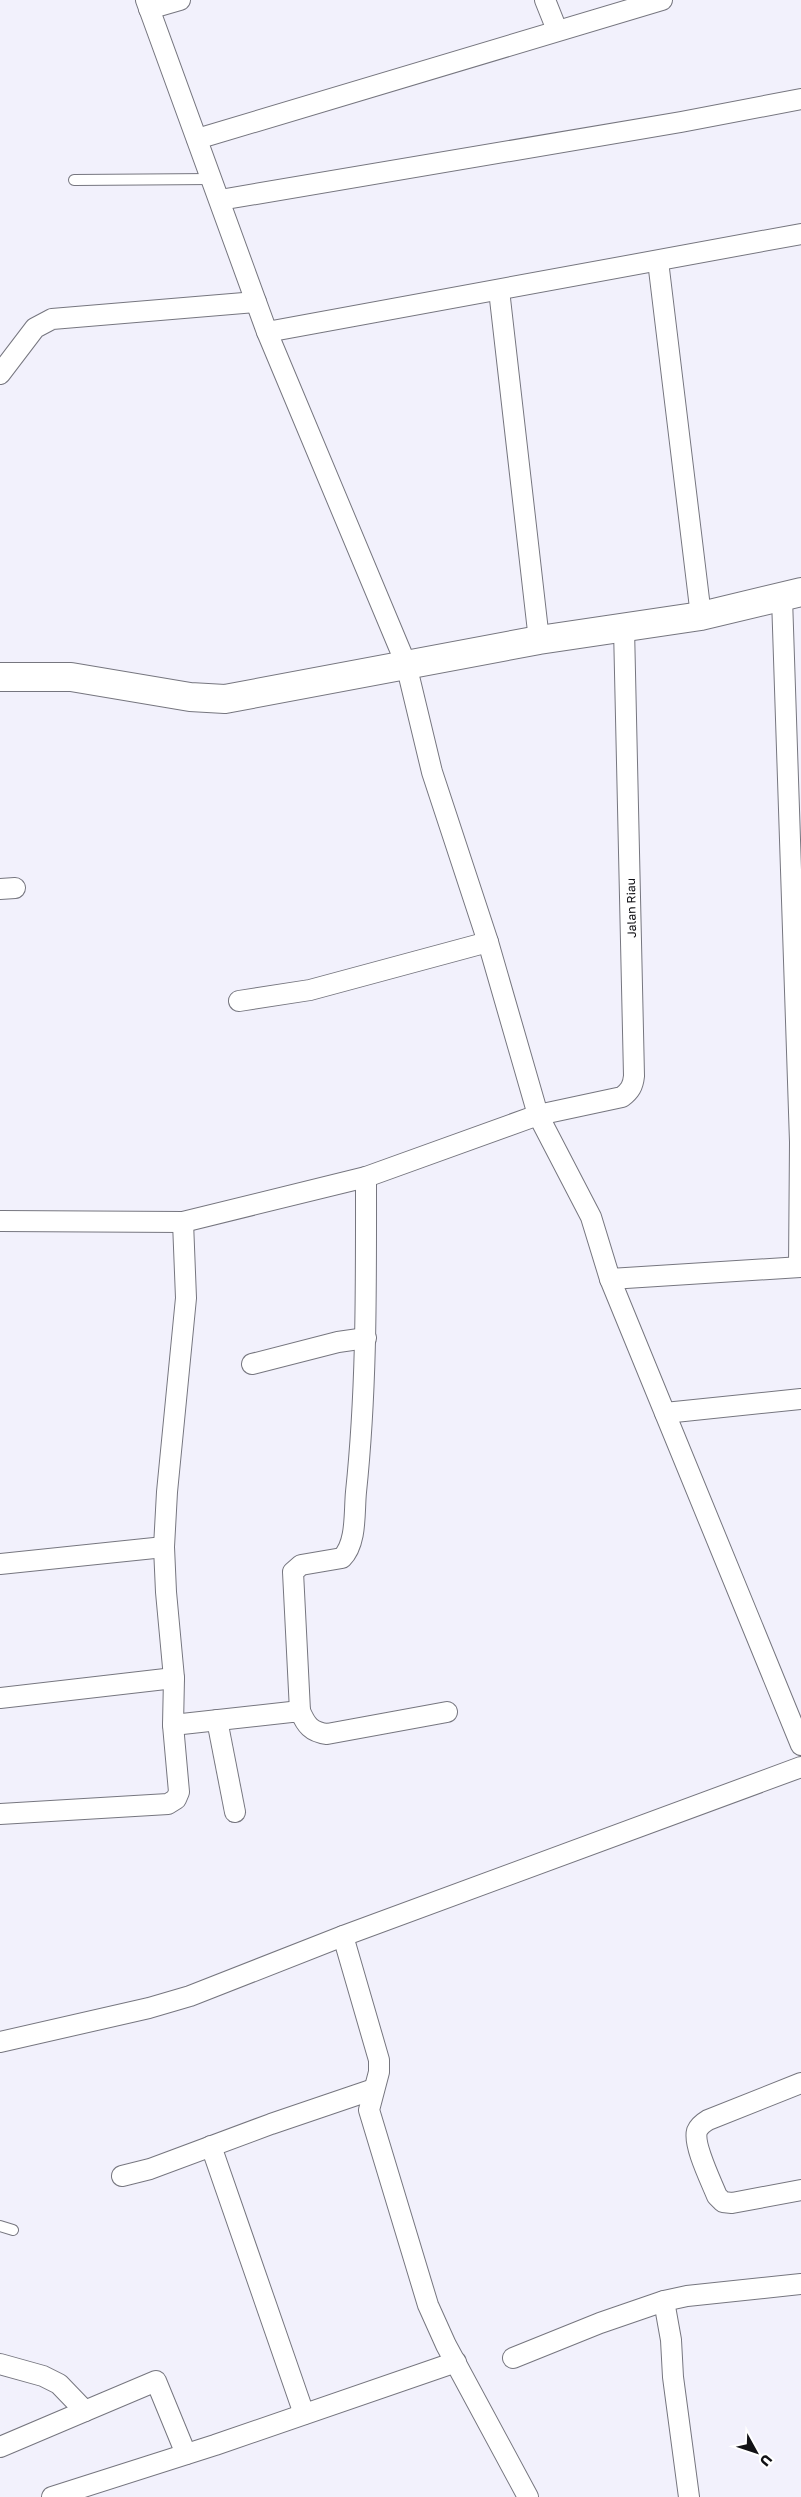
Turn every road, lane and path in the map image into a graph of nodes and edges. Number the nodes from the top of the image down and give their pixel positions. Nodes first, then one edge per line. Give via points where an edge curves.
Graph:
1 (180, 0) edge
2 (545, 0) edge
3 (662, 0) edge
4 (148, 4) edge
5 (557, 30) junction
6 (801, 99) edge
7 (197, 139) junction
8 (212, 179) junction
9 (74, 180) dead end
10 (220, 200) junction
11 (801, 234) edge
12 (658, 261) junction
13 (499, 290) junction
14 (256, 302) junction
15 (267, 332) junction
16 (0, 374) edge
17 (791, 595) edge
18 (701, 616) junction
19 (624, 628) junction
20 (538, 640) junction
21 (406, 664) junction
22 (0, 677) edge
23 (488, 942) junction
24 (239, 1001) dead end
25 (800, 1087) edge
26 (538, 1116) junction
27 (366, 1177) junction
28 (0, 1222) edge
29 (183, 1222) junction
30 (800, 1267) edge
31 (610, 1279) junction
32 (366, 1338) junction
33 (252, 1364) dead end
34 (801, 1398) edge
35 (665, 1413) junction
36 (164, 1547) junction
37 (0, 1564) edge
38 (174, 1678) junction
39 (0, 1698) edge
40 (300, 1711) junction
41 (447, 1712) dead end
42 (217, 1720) junction
43 (173, 1725) junction
44 (801, 1745) edge
45 (801, 1766) edge
46 (235, 1812) dead end
47 (0, 1814) edge
48 (343, 1936) junction
49 (0, 2042) edge
50 (801, 2083) edge
51 (374, 2089) junction
52 (211, 2146) junction
53 (122, 2176) dead end
54 (801, 2190) edge
55 (0, 2226) edge
56 (13, 2230) dead end
57 (801, 2284) edge
58 (664, 2301) junction
59 (513, 2358) dead end
60 (456, 2362) junction
61 (0, 2364) edge
62 (86, 2411) junction
63 (304, 2414) junction
64 (0, 2448) edge
65 (186, 2454) junction
66 (52, 2497) edge
67 (528, 2497) edge
68 (689, 2497) edge

1 - 4 street
2 - 5 street
3 - 5 street
4 - 7 street
5 - 7 street
6 - 10 street
7 - 8 street
8 - 9 lane
8 - 10 street
10 - 14 street
11 - 12 street
12 - 13 street
12 - 18 street
13 - 15 street
13 - 20 street
14 - 15 street
14 - 16 street via 52,319 35,328
15 - 21 street
17 - 18 street
17 - 25 street
18 - 19 street
19 - 20 street
19 - 26 street, Jalan Riau via 634,1084 622,1097
20 - 21 street
21 - 22 street via 224,699 190,697 79,677
21 - 23 street via 437,788
23 - 24 street via 310,990
23 - 26 street
25 - 30 street
26 - 27 street, Jalan Riau
26 - 31 street via 592,1217
27 - 29 street, Jalan Riau
27 - 32 street
28 - 29 street, Jalan Riau
29 - 36 street via 186,1298
30 - 31 street
31 - 35 street
32 - 33 street
32 - 40 street via 362,1433 349,1550 338,1560 301,1565 294,1570 292,1578
34 - 35 street
35 - 44 street
36 - 37 street
36 - 38 street
38 - 39 street
38 - 43 street
40 - 41 street via 313,1731 327,1734
40 - 42 street
42 - 43 street
42 - 46 street
43 - 47 street via 180,1788 173,1802
45 - 48 street
48 - 49 street via 233,1980 150,2008
48 - 51 street via 379,2060
50 - 54 street via 708,2120 696,2134 717,2196 723,2202
51 - 52 street
51 - 60 street via 369,2110 415,2265 428,2304
52 - 53 street
52 - 63 street
55 - 56 lane
57 - 58 street
58 - 59 street
58 - 68 street
60 - 63 street
60 - 67 street
61 - 62 street via 59,2384
62 - 64 street
62 - 65 street via 156,2381
63 - 65 street
65 - 66 street

